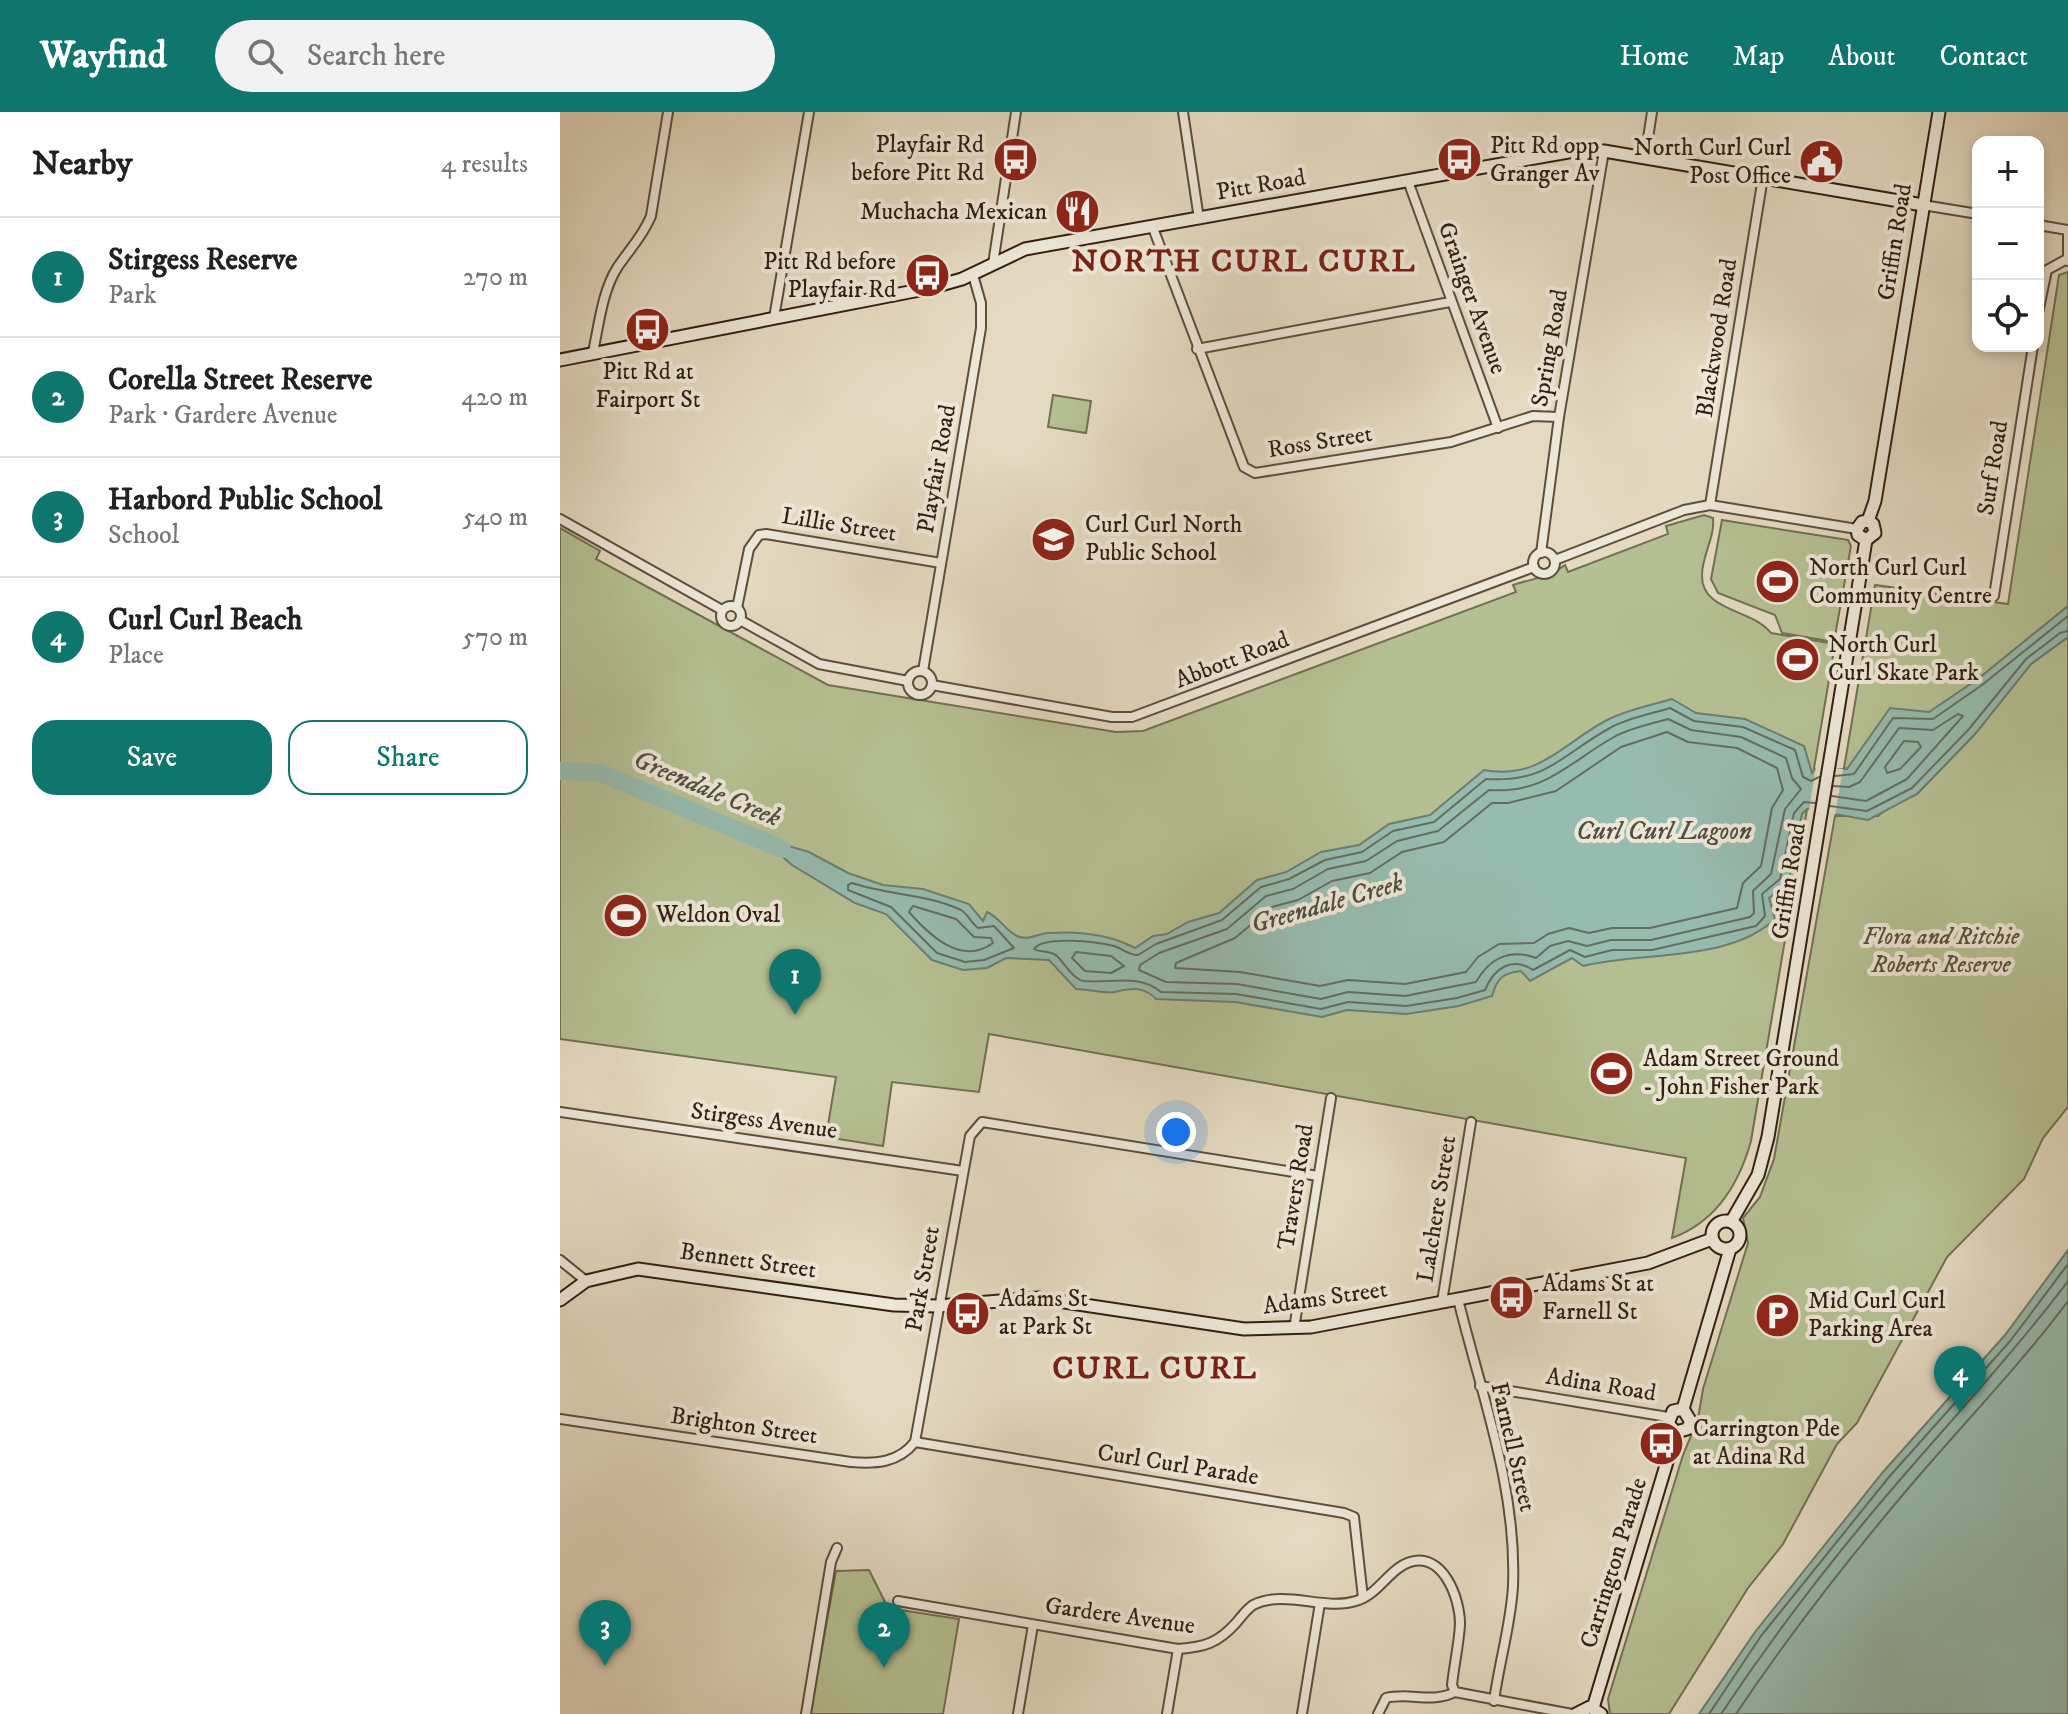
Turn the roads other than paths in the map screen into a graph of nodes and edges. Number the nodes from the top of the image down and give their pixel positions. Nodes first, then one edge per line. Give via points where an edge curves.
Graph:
1 (668, 112) edge
2 (809, 112) edge
3 (1016, 112) edge
4 (1183, 112) edge
5 (1652, 112) edge
6 (1939, 112) edge
7 (1604, 151) junction
8 (1645, 158) junction
9 (1763, 177) junction
10 (1408, 181) junction
11 (1923, 205) junction
12 (1972, 213) edge
13 (1199, 219) junction
14 (2044, 226) edge
15 (1153, 228) junction
16 (2068, 230) edge
17 (2068, 260) edge
18 (993, 264) junction
19 (973, 275) junction
20 (2044, 284) edge
21 (1450, 302) junction
22 (774, 318) junction
23 (1197, 349) junction
24 (593, 352) junction
25 (2032, 352) edge
26 (560, 360) edge
27 (1559, 417) junction
28 (1498, 428) junction
29 (1710, 505) junction
30 (560, 519) edge
31 (1868, 521) junction
32 (1857, 529) junction
33 (1866, 540) junction
34 (1541, 553) junction
35 (1555, 560) junction
36 (941, 563) junction
37 (1534, 567) junction
38 (1994, 596) dead end
39 (737, 608) junction
40 (722, 610) junction
41 (740, 620) junction
42 (923, 671) junction
43 (908, 681) junction
44 (932, 685) junction
45 (1331, 1098) dead end
46 (560, 1112) edge
47 (1471, 1122) dead end
48 (963, 1171) junction
49 (1318, 1176) junction
50 (1731, 1222) junction
51 (1712, 1239) junction
52 (1730, 1249) junction
53 (560, 1260) edge
54 (586, 1281) junction
55 (1458, 1299) junction
56 (560, 1300) edge
57 (1442, 1302) junction
58 (938, 1306) junction
59 (1294, 1329) junction
60 (1480, 1386) junction
61 (1683, 1409) junction
62 (1668, 1417) junction
63 (560, 1419) edge
64 (1676, 1432) junction
65 (915, 1442) junction
66 (837, 1548) dead end
67 (1363, 1598) junction
68 (898, 1601) dead end
69 (1320, 1603) junction
70 (1033, 1625) junction
71 (1178, 1649) junction
72 (1455, 1692) junction
73 (1494, 1701) junction
74 (1597, 1711) edge
75 (806, 1714) edge
76 (1018, 1714) edge
77 (1167, 1714) edge
78 (1302, 1714) edge
79 (1378, 1714) edge
80 (1574, 1714) edge

1 - 24 street via 651,216 616,269
2 - 22 street
3 - 18 street
4 - 13 street
5 - 8 street
6 - 11 main road, Griffin Road
7 - 8 main road, Pitt Road
7 - 10 main road, Pitt Road via 1574,151
7 - 27 street, Spring Road
8 - 9 main road, Pitt Road
9 - 11 main road, Pitt Road
9 - 29 street, Blackwood Road
10 - 13 main road, Pitt Road
10 - 21 street, Grainger Avenue
11 - 12 street, Pitt Road
11 - 31 main road, Griffin Road
13 - 15 main road, Pitt Road
14 - 16 street
15 - 18 main road, Pitt Road via 1025,249
15 - 23 street, Ross Street
16 - 17 street
17 - 20 street via 2047,270
18 - 19 main road, Pitt Road
19 - 22 main road, Pitt Road
19 - 36 street, Playfair Road via 981,328
21 - 23 street
21 - 28 street, Grainger Avenue
22 - 24 main road, Pitt Road
23 - 28 street, Ross Street via 1244,467 1255,473 1451,442
24 - 26 main road, Pitt Road
25 - 38 street, Surf Road
27 - 28 street, Ross Street via 1533,416
27 - 34 street, Spring Road
29 - 32 street, Abbott Road
29 - 35 street, Abbott Road
30 - 40 street, Abbott Road
31 - 32 main road
31 - 33 main road via 1875,533
32 - 33 main road
33 - 50 main road, Griffin Road via 1764,1154 1751,1190
34 - 35 street
34 - 37 street
35 - 37 street, Abbott Road via 1549,572
36 - 39 street, Lillie Street via 759,535 749,549
36 - 42 street, Playfair Road
37 - 44 street, Abbott Road via 1132,717
39 - 40 street
39 - 41 street
40 - 41 street, Abbott Road via 726,624
41 - 43 street, Abbott Road via 819,664
42 - 43 street
42 - 44 street
43 - 44 street, Abbott Road via 918,695
45 - 49 street, Travers Road
46 - 48 street, Stirgess Avenue
47 - 57 street, Lalchere Street
48 - 49 street, Park Street via 976,1125 990,1122
48 - 58 street, Park Street
49 - 59 street, Travers Road
50 - 51 main road via 1715,1226
50 - 52 main road via 1740,1238
51 - 52 main road via 1721,1249
51 - 55 main road, Adams Street via 1648,1263
52 - 61 main road
53 - 54 street
54 - 56 main road
54 - 58 main road, Bennett Street via 622,1270 656,1270 894,1305
55 - 57 main road, Adams Street
55 - 60 street, Farnell Street
57 - 59 main road, Adams Street
58 - 59 main road, Adams Street via 1038,1298 1244,1329
58 - 65 street, Park Street
60 - 62 street, Adina Road
60 - 73 street, Farnell Street via 1504,1474 1513,1547 1513,1589
61 - 62 main road
61 - 64 main road via 1691,1422
62 - 64 main road
63 - 65 street, Brighton Street via 863,1463 900,1457
64 - 74 main road, Carrington Parade
65 - 67 street, Curl Curl Parade via 1344,1513 1354,1517 1358,1532
66 - 75 street
67 - 69 street, Gardere Avenue
67 - 72 street via 1408,1562 1425,1561 1440,1568 1460,1623
68 - 70 street, Gardere Avenue
69 - 71 street, Gardere Avenue via 1275,1599 1251,1606 1208,1647
69 - 78 street
70 - 71 street, Gardere Avenue
70 - 76 street
71 - 77 street
72 - 73 street
72 - 79 street via 1434,1700 1386,1698
73 - 80 street
74 - 80 main road via 1581,1708

